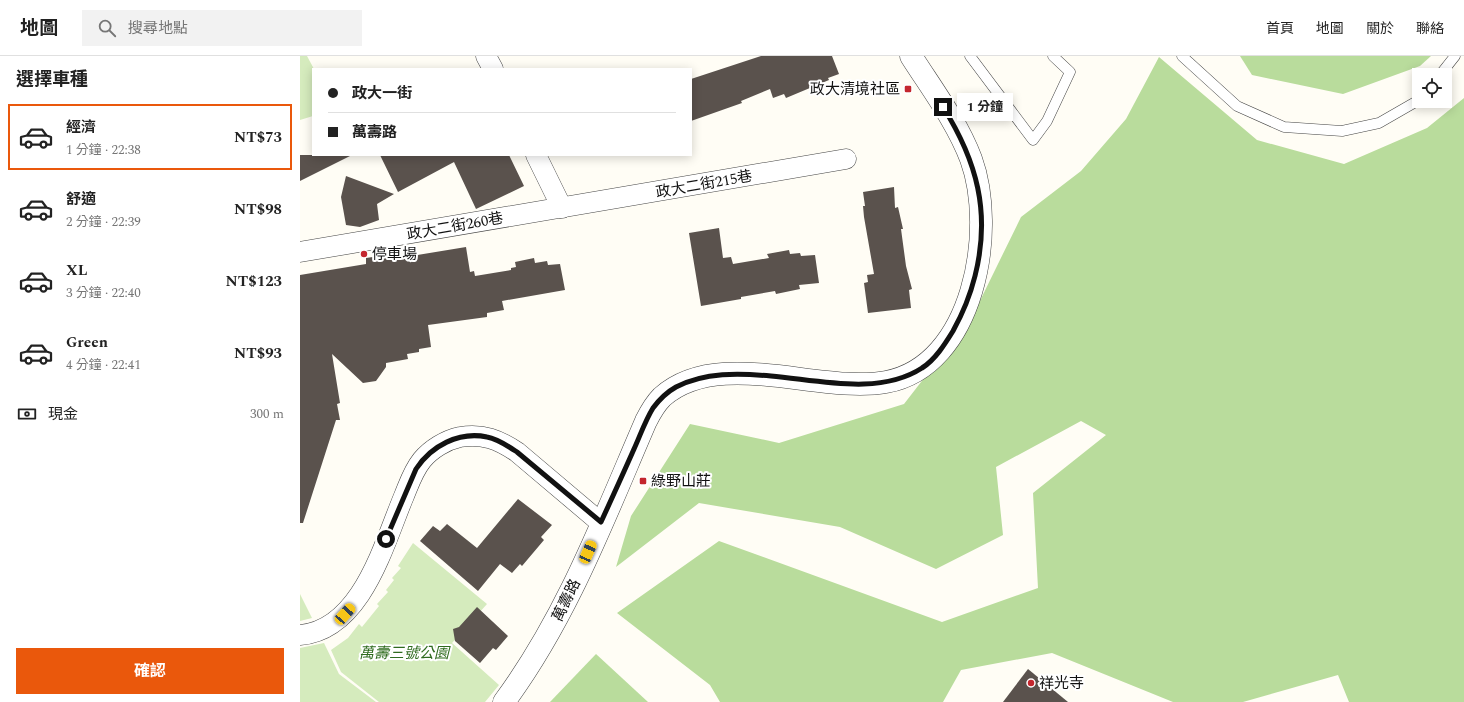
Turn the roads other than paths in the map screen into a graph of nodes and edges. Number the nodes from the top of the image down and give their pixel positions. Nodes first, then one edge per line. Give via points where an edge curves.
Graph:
1 (486, 56) edge
2 (911, 56) edge
3 (970, 56) edge
4 (1053, 56) edge
5 (1182, 56) edge
6 (1455, 56) edge
7 (492, 68) edge
8 (1446, 68) edge
9 (1412, 104) edge
10 (536, 156) edge
11 (846, 159) dead end
12 (562, 208) junction
13 (300, 252) edge
14 (601, 522) junction
15 (300, 635) edge
16 (504, 702) edge

1 - 7 street
2 - 14 street, 萬壽路 via 964,143 973,166 979,197 981,222 978,266 969,298 947,340 922,368 886,382 844,383 736,374 710,376 675,388 661,398 649,415
3 - 4 lane via 1033,140 1046,121 1070,72
5 - 9 lane via 1237,106 1284,127 1342,131 1379,123
6 - 8 lane
10 - 12 street
11 - 12 street, 政大二街215巷
12 - 13 street, 政大二街260巷
14 - 15 street via 504,444 488,437 471,435 456,438 430,452 416,469 368,580 354,604 334,622
14 - 16 street, 萬壽路 via 564,606

